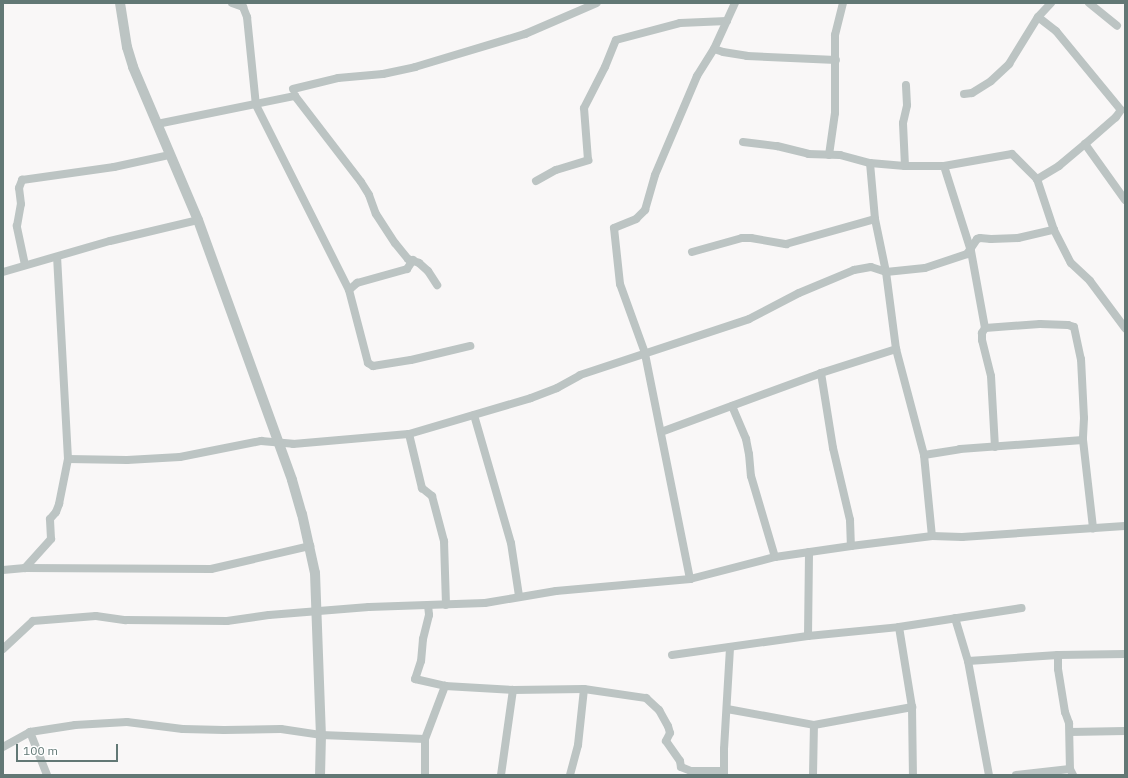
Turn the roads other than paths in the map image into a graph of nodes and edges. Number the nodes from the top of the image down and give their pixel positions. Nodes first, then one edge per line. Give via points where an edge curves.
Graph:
1 (120, 3) edge
2 (232, 3) edge
3 (597, 3) edge
4 (735, 3) edge
5 (843, 3) edge
6 (1051, 3) edge
7 (1089, 3) edge
8 (1038, 17) junction
9 (727, 21) junction
10 (1117, 26) dead end
11 (714, 48) junction
12 (836, 60) junction
13 (906, 85) dead end
14 (293, 89) dead end
15 (964, 94) dead end
16 (256, 105) junction
17 (157, 124) junction
18 (743, 142) dead end
19 (1085, 144) junction
20 (828, 155) junction
21 (170, 156) junction
22 (870, 163) junction
23 (905, 166) junction
24 (944, 166) junction
25 (1036, 179) junction
26 (536, 181) dead end
27 (1125, 200) edge
28 (875, 219) junction
29 (198, 220) junction
30 (1054, 230) junction
31 (971, 251) junction
32 (692, 252) dead end
33 (57, 256) junction
34 (410, 261) junction
35 (25, 265) junction
36 (3, 272) edge
37 (886, 272) junction
38 (437, 285) dead end
39 (350, 290) junction
40 (985, 328) junction
41 (1125, 328) edge
42 (470, 346) dead end
43 (896, 349) junction
44 (646, 353) junction
45 (821, 373) junction
46 (732, 406) junction
47 (474, 415) junction
48 (661, 432) junction
49 (409, 434) junction
50 (1083, 440) junction
51 (277, 443) junction
52 (995, 447) junction
53 (924, 455) junction
54 (68, 459) junction
55 (1125, 526) edge
56 (1093, 528) junction
57 (932, 536) junction
58 (310, 546) junction
59 (852, 546) junction
60 (809, 552) junction
61 (775, 556) junction
62 (25, 568) junction
63 (3, 570) edge
64 (690, 579) junction
65 (519, 596) junction
66 (428, 605) junction
67 (446, 605) junction
68 (1022, 608) dead end
69 (317, 612) junction
70 (956, 618) junction
71 (899, 627) junction
72 (808, 636) junction
73 (730, 647) junction
74 (3, 649) edge
75 (1125, 654) edge
76 (672, 655) dead end
77 (1058, 655) junction
78 (968, 661) junction
79 (445, 686) junction
80 (584, 689) junction
81 (514, 690) junction
82 (912, 707) junction
83 (727, 709) junction
84 (814, 724) junction
85 (1125, 731) edge
86 (30, 732) junction
87 (1070, 732) junction
88 (321, 735) junction
89 (426, 739) junction
90 (3, 747) edge
91 (1072, 772) edge
92 (724, 773) edge
93 (1027, 774) edge
94 (47, 775) edge
95 (317, 775) edge
96 (425, 775) edge
97 (501, 775) edge
98 (570, 775) edge
99 (814, 775) edge
100 (913, 775) edge
101 (989, 775) edge
102 (1016, 775) edge

1 - 17 street via 133,67
2 - 16 street via 243,7 247,17
3 - 14 street via 525,34 415,67 382,74 338,78
4 - 9 street
5 - 12 street via 835,35
6 - 8 street
7 - 10 street
8 - 15 street via 1008,64 991,81 972,93
8 - 19 street via 1056,31 1121,110
9 - 11 street
9 - 26 street via 680,23 616,40 584,108 588,160 556,170
11 - 12 street via 747,56
11 - 44 street via 696,76 655,175 646,210 636,219 614,228 620,284
12 - 20 street via 835,113
13 - 23 street via 903,123
16 - 17 street
16 - 34 street via 295,96 362,182 376,214
16 - 39 street
17 - 21 street
18 - 20 street via 777,146 808,154
19 - 25 street via 1059,166
19 - 27 street
20 - 22 street via 840,155
21 - 29 street
21 - 35 street via 22,180 19,188 21,204 17,226
22 - 23 street
22 - 28 street
23 - 24 street
24 - 25 street via 1012,154
24 - 31 street
25 - 30 street
28 - 32 street via 786,244 742,238
28 - 37 street
29 - 33 street
29 - 51 street
30 - 31 street via 1018,238 980,238
30 - 41 street via 1071,263 1090,282
31 - 37 street via 925,268
31 - 40 street
33 - 35 street
33 - 54 street
34 - 38 street via 419,263
34 - 39 street via 407,269 357,283
35 - 36 street
37 - 43 street
37 - 44 street via 871,267 839,275 749,318
39 - 42 street via 370,365 411,360
40 - 50 street via 1040,324 1074,327 1081,359
40 - 52 street via 982,340 991,376
43 - 45 street
43 - 53 street
44 - 47 street via 580,375 531,398
44 - 48 street
45 - 46 street
45 - 59 street via 833,448 850,520
46 - 48 street
46 - 61 street via 746,439 751,476
47 - 49 street
47 - 65 street via 511,543
48 - 64 street
49 - 51 street via 314,443
49 - 67 street via 422,488 432,496 444,541
50 - 52 street
50 - 56 street
51 - 54 street via 260,441 180,457 127,460
51 - 58 street via 292,480
52 - 53 street
53 - 57 street
54 - 62 street via 59,504 50,519 51,539
55 - 56 street
56 - 57 street via 962,537
57 - 59 street
58 - 62 street via 211,569
58 - 69 street via 315,572
59 - 60 street
60 - 61 street
60 - 72 street
61 - 64 street
62 - 63 street
64 - 65 street
65 - 67 street via 485,603
66 - 67 street
66 - 69 street
66 - 79 street via 429,615 421,661 415,679
68 - 70 street
69 - 74 street via 220,621 126,620 96,616 33,621
69 - 88 street
70 - 71 street
70 - 78 street
71 - 72 street
71 - 82 street
72 - 73 street
73 - 76 street
73 - 83 street
75 - 77 street
77 - 78 street
77 - 87 street via 1058,669
78 - 101 street
79 - 81 street
79 - 89 street
80 - 81 street
80 - 92 street via 646,698 659,710 668,726 670,733 666,741 680,761 681,767 691,771
80 - 98 street via 578,745
81 - 97 street
82 - 84 street
82 - 100 street
83 - 84 street
83 - 92 street
84 - 99 street
85 - 87 street
86 - 88 street via 75,725 126,722 197,729 281,729
86 - 90 street
86 - 94 street
87 - 91 street
88 - 89 street
88 - 95 street
89 - 96 street
91 - 93 street
93 - 102 street

